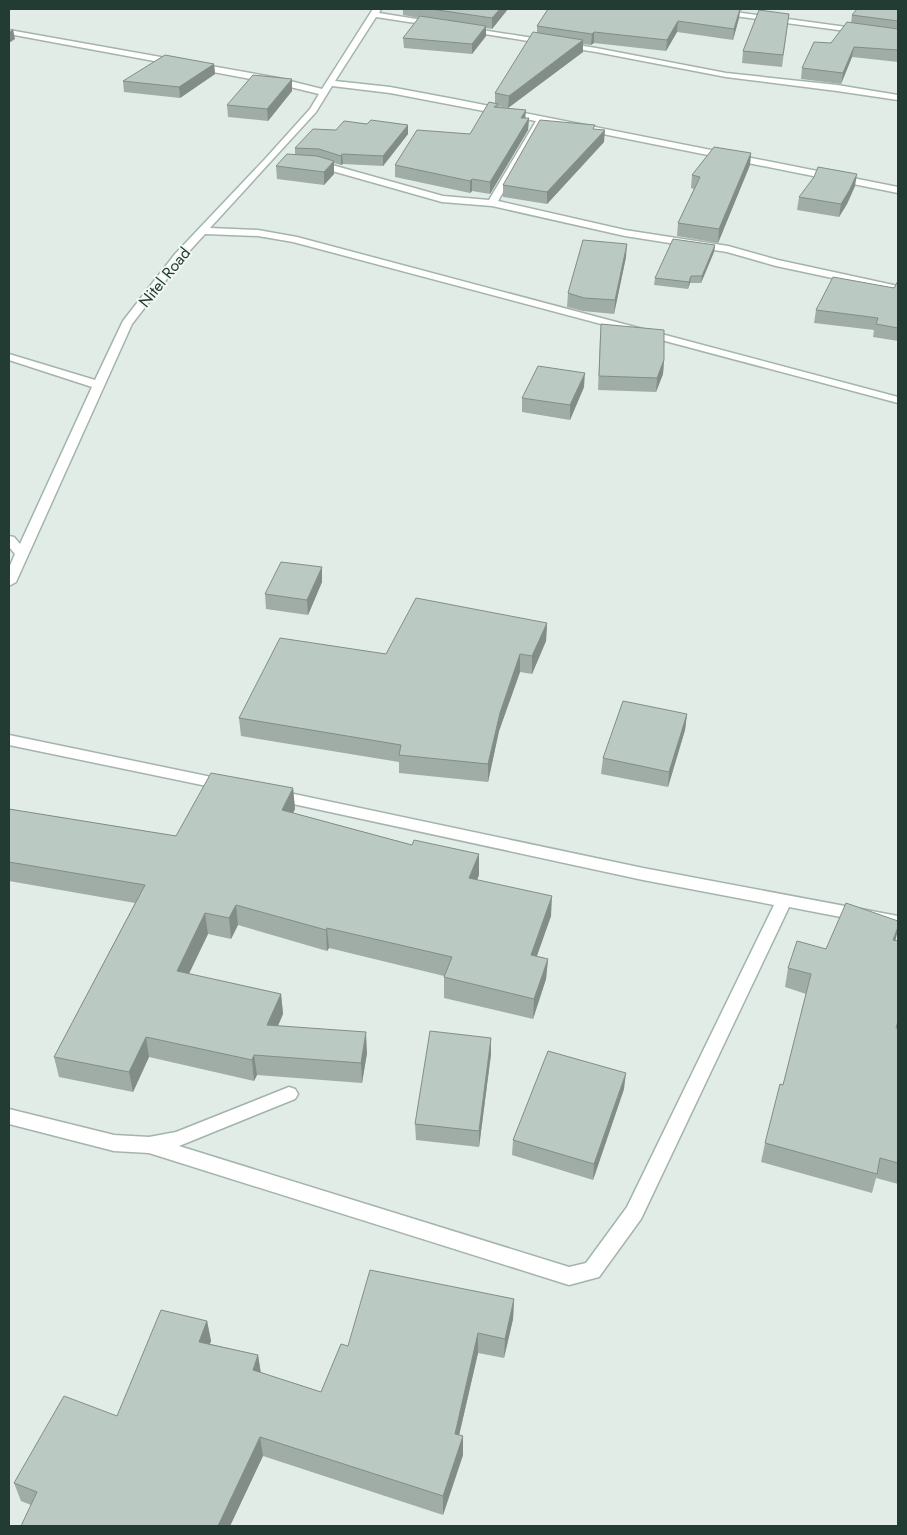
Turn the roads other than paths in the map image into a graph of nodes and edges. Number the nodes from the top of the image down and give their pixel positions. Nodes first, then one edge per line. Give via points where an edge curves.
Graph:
1 (698, 9) edge
2 (375, 12) edge
3 (441, 25) edge
4 (461, 28) edge
5 (9, 32) edge
6 (898, 36) edge
7 (326, 87) junction
8 (898, 98) edge
9 (541, 119) junction
10 (268, 161) junction
11 (284, 162) edge
12 (301, 162) edge
13 (898, 190) edge
14 (492, 203) junction
15 (201, 231) junction
16 (898, 289) edge
17 (9, 357) edge
18 (99, 386) junction
19 (898, 400) edge
20 (9, 540) edge
21 (22, 553) junction
22 (9, 582) edge
23 (9, 740) edge
24 (237, 787) edge
25 (256, 791) edge
26 (784, 901) junction
27 (898, 922) edge
28 (289, 1094) dead end
29 (9, 1117) edge
30 (149, 1145) junction

1 - 6 street
2 - 3 street
2 - 7 street, Nitel Road
4 - 8 street via 726,75
5 - 7 street
7 - 9 street via 390,90
7 - 10 street, Nitel Road via 313,110
9 - 13 street
9 - 14 street
10 - 11 street
10 - 15 street, Nitel Road
12 - 14 street via 341,169 442,199
14 - 16 street via 625,233 728,249 776,263
15 - 18 street, Nitel Road via 127,322
15 - 19 street via 258,233 294,239
17 - 18 street
18 - 21 street, Nitel Road
20 - 21 street
21 - 22 street, Nitel Road
23 - 24 street
25 - 26 street
26 - 27 street
26 - 30 street via 634,1213 592,1271 569,1276
28 - 30 street via 178,1139
29 - 30 street via 114,1142

